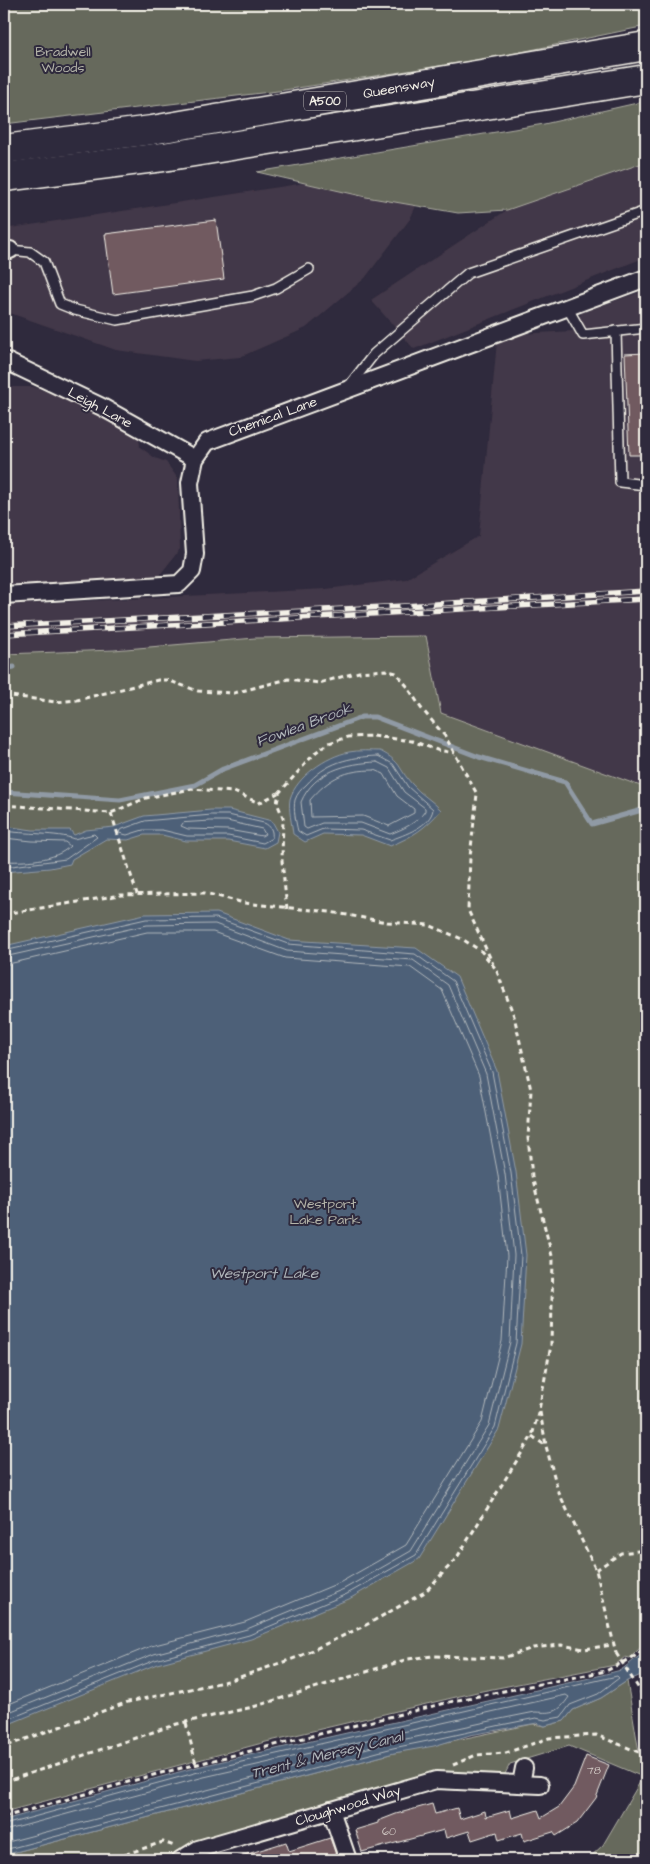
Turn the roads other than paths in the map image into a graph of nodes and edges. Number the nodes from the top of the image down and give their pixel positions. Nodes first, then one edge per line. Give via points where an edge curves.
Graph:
1 (646, 46) edge
2 (646, 79) edge
3 (4, 148) edge
4 (4, 177) edge
5 (646, 211) edge
6 (7, 251) edge
7 (309, 269) dead end
8 (646, 278) edge
9 (567, 308) junction
10 (646, 328) edge
11 (616, 331) junction
12 (4, 360) edge
13 (346, 390) junction
14 (195, 459) junction
15 (646, 485) edge
16 (4, 595) edge
17 (540, 1785) dead end
18 (331, 1810) junction
19 (186, 1856) edge
20 (348, 1860) edge

1 - 3 highway, Queensway / A500 via 152,130
2 - 4 highway, A500 via 163,157
5 - 13 lane via 468,273 374,354
6 - 7 lane via 30,252 44,262 60,304 116,320 253,296 276,288
8 - 9 street, Chemical Lane
9 - 11 lane via 583,335
9 - 13 street, Chemical Lane
10 - 11 lane
11 - 15 lane via 620,482
12 - 14 street, Leigh Lane via 102,407
13 - 14 street, Chemical Lane via 207,442
14 - 16 street, Chemical Lane via 190,484 195,554 192,571 179,584
17 - 18 street, Cloughwood Way via 522,1776 436,1780
18 - 19 street, Cloughwood Way
18 - 20 street

